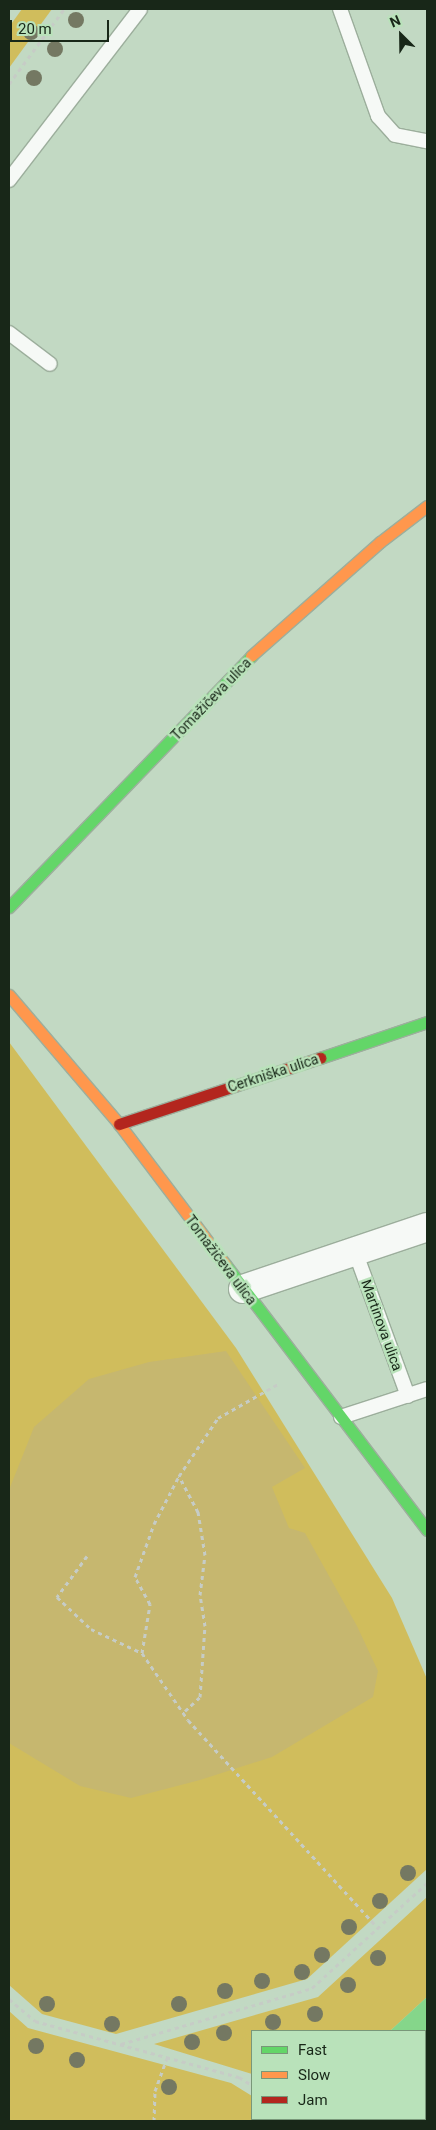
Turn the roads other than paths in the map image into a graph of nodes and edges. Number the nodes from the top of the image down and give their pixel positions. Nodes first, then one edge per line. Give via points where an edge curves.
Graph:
1 (140, 9) edge
2 (340, 9) edge
3 (427, 140) edge
4 (9, 180) edge
5 (9, 333) edge
6 (50, 364) dead end
7 (427, 506) edge
8 (9, 907) edge
9 (9, 995) edge
10 (427, 1022) edge
11 (119, 1124) junction
12 (427, 1227) edge
13 (356, 1254) junction
14 (243, 1289) junction
15 (427, 1389) edge
16 (408, 1396) junction
17 (341, 1418) junction
18 (427, 1530) edge

1 - 4 lane
2 - 3 lane via 378,116 395,135
5 - 6 lane
7 - 8 street, Tomažičeva ulica via 380,542 256,651
9 - 11 street, Tomažičeva ulica
10 - 11 street, Cerkniška ulica
11 - 14 street, Tomažičeva ulica
12 - 13 street
13 - 14 street
13 - 16 lane, Martinova ulica
14 - 17 street, Tomažičeva ulica
15 - 16 lane
16 - 17 lane
17 - 18 street, Tomažičeva ulica

